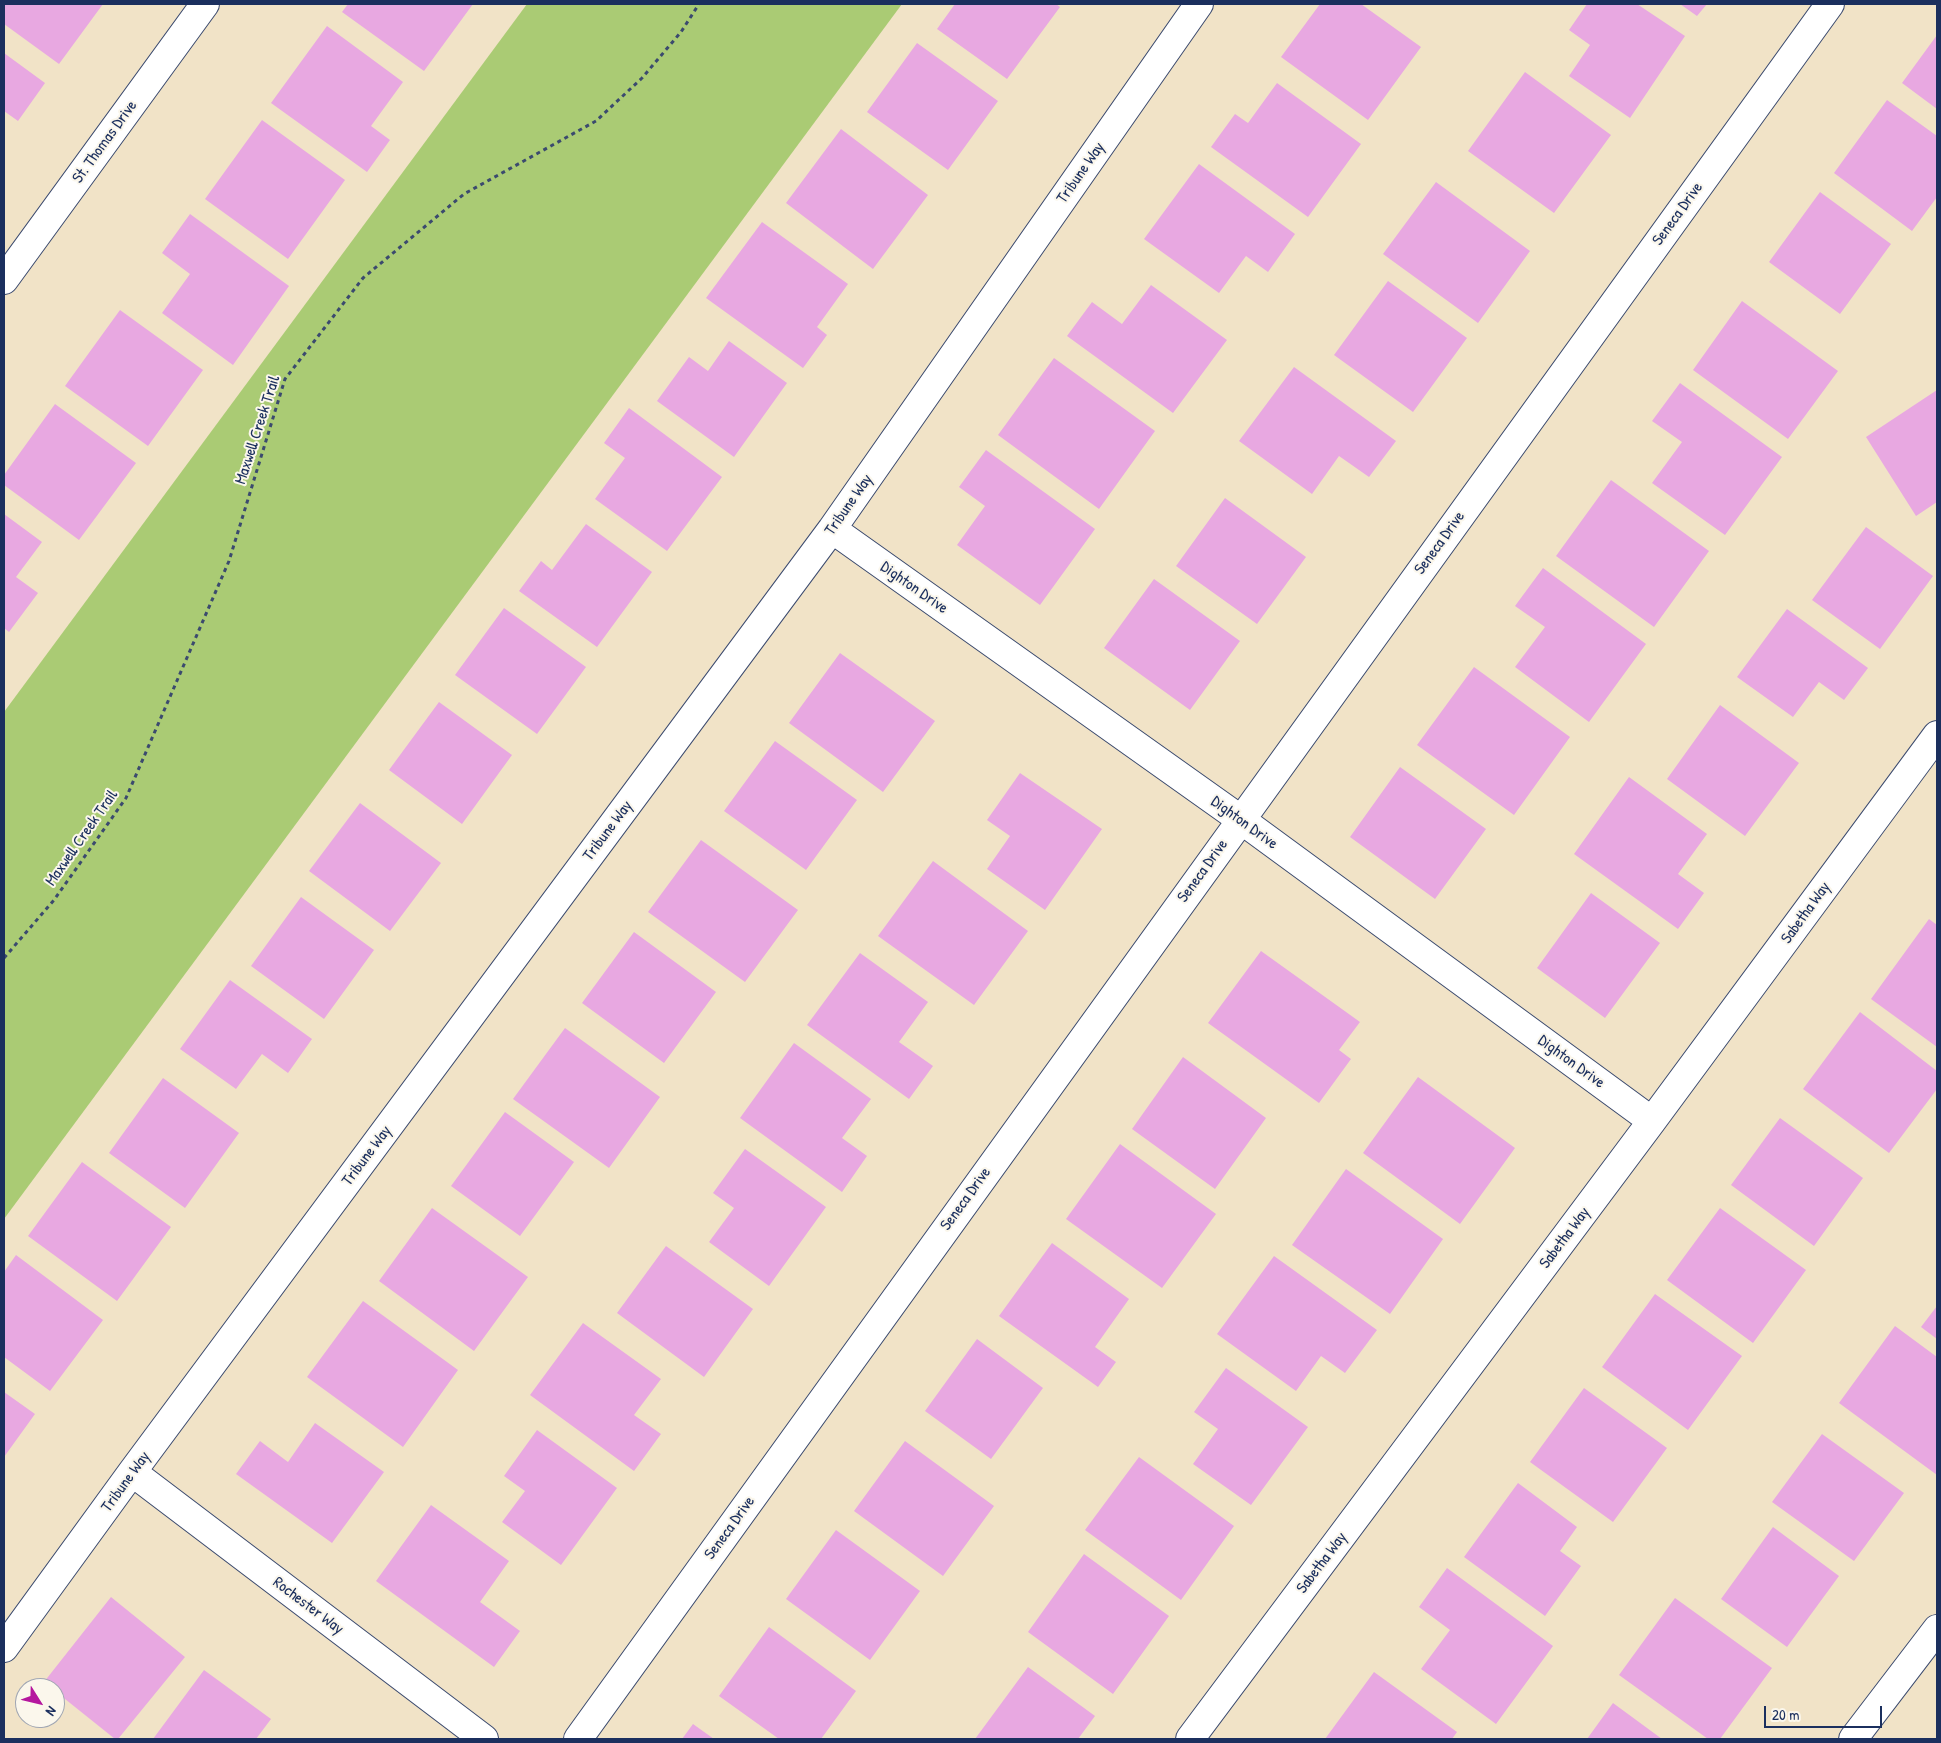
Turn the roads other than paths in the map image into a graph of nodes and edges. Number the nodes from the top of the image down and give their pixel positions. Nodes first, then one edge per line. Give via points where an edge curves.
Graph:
1 (205, 4) edge
2 (1199, 4) edge
3 (1830, 4) edge
4 (4, 280) edge
5 (832, 530) junction
6 (1937, 736) edge
7 (1240, 819) junction
8 (1652, 1121) junction
9 (132, 1472) junction
10 (1937, 1629) edge
11 (4, 1648) edge
12 (484, 1739) edge
13 (578, 1739) edge
14 (1190, 1739) edge
15 (1853, 1739) edge

1 - 4 street, St. Thomas Drive
2 - 5 street, Tribune Way
3 - 7 street, Seneca Drive
5 - 7 street, Dighton Drive
5 - 9 street, Tribune Way
6 - 8 street, Sabetha Way
7 - 8 street, Dighton Drive
7 - 13 street, Seneca Drive
8 - 14 street, Sabetha Way
9 - 11 street, Tribune Way
9 - 12 street, Rochester Way
10 - 15 street

